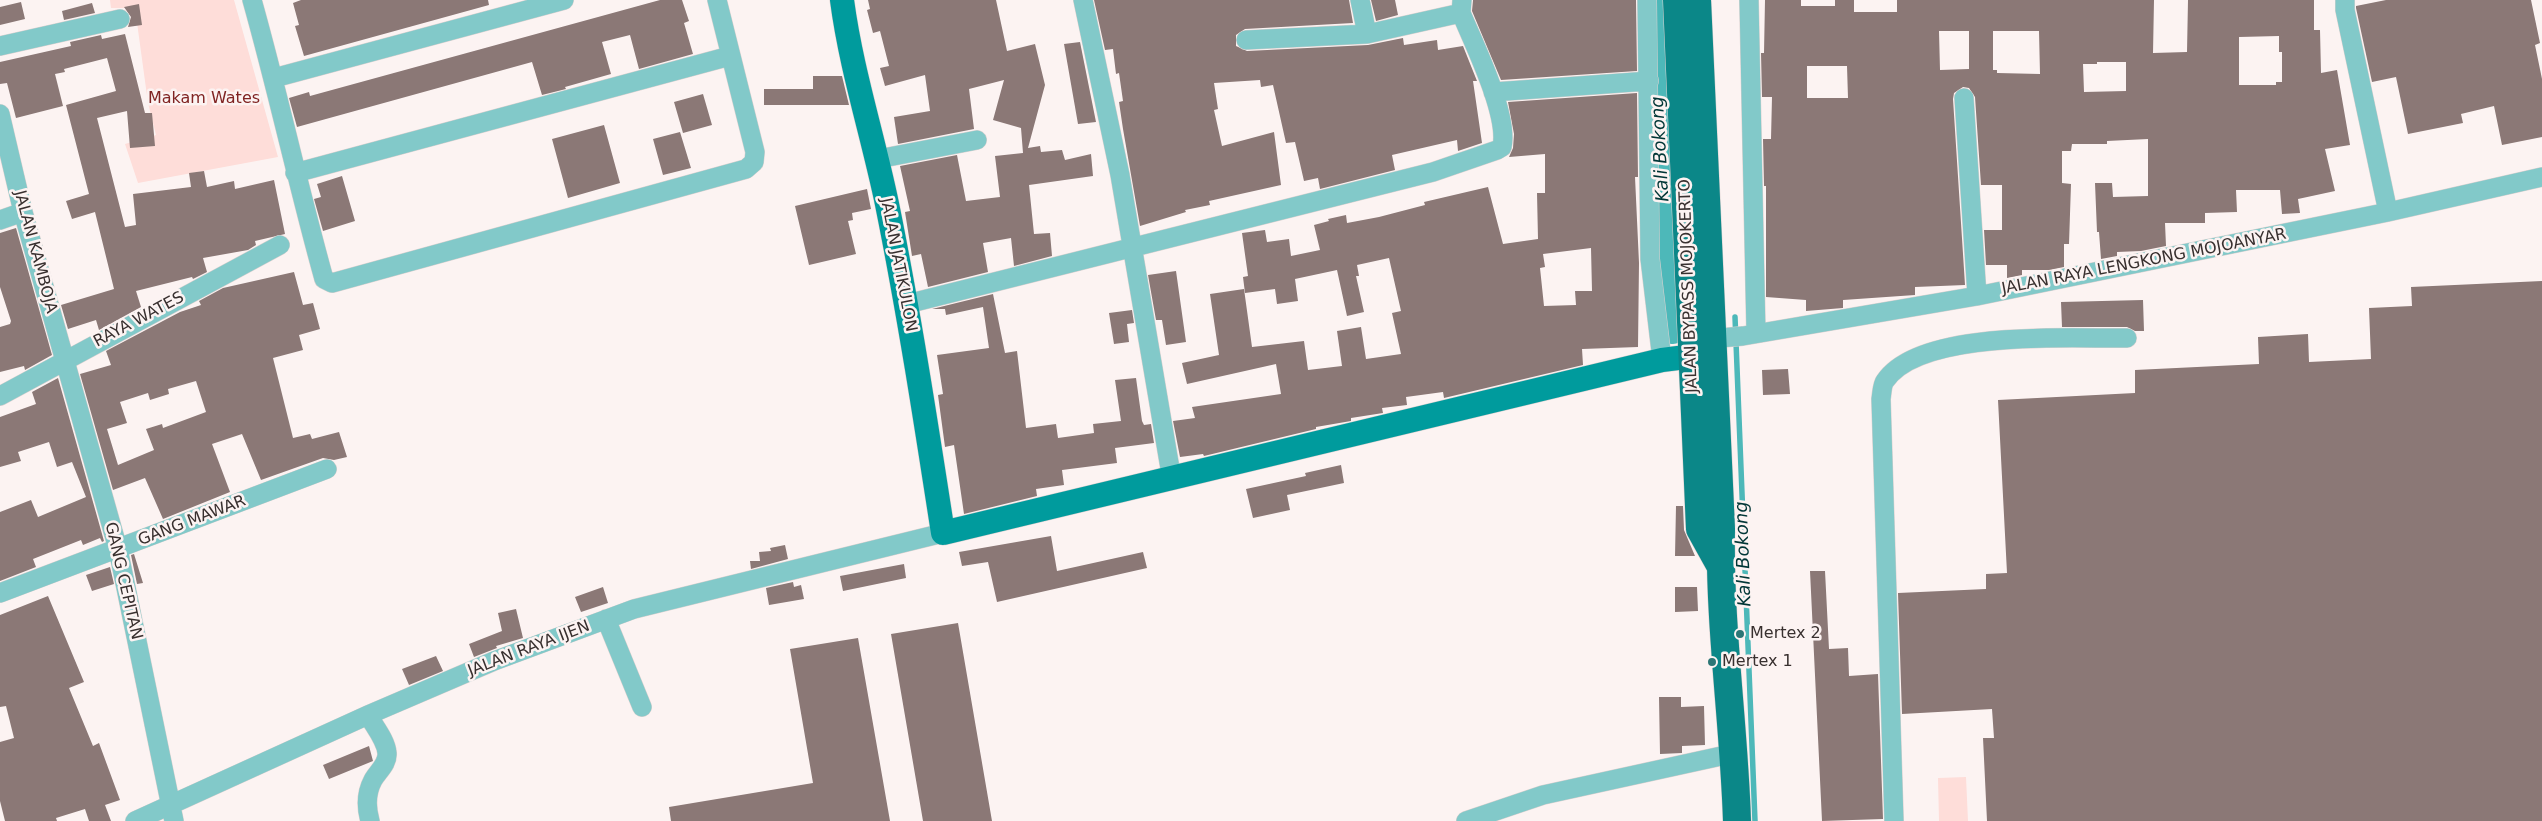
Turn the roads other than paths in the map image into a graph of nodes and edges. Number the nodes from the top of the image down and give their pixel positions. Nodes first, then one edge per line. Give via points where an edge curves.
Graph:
1 (252, 0) edge
2 (564, 0) edge
3 (717, 0) edge
4 (842, 0) edge
5 (1083, 0) edge
6 (1360, 0) edge
7 (1647, 0) edge
8 (1677, 0) edge
9 (1697, 0) edge
10 (1750, 0) edge
11 (2345, 0) edge
12 (1461, 7) edge
13 (120, 19) dead end
14 (1367, 34) junction
15 (1246, 40) dead end
16 (0, 46) edge
17 (730, 56) junction
18 (274, 78) junction
19 (1648, 81) junction
20 (1493, 92) junction
21 (1964, 98) dead end
22 (0, 114) edge
23 (977, 140) dead end
24 (878, 159) junction
25 (295, 173) junction
26 (2542, 176) edge
27 (23, 212) junction
28 (2388, 212) junction
29 (0, 220) edge
30 (280, 246) dead end
31 (1133, 248) junction
32 (1977, 296) junction
33 (907, 304) junction
34 (1750, 335) junction
35 (2127, 338) dead end
36 (1705, 344) junction
37 (64, 360) junction
38 (1662, 360) junction
39 (0, 396) edge
40 (327, 469) dead end
41 (1172, 480) junction
42 (943, 533) junction
43 (118, 549) junction
44 (0, 593) edge
45 (606, 619) junction
46 (642, 707) dead end
47 (368, 715) junction
48 (1735, 753) junction
49 (172, 813) edge
50 (135, 821) edge
51 (370, 821) edge
52 (1466, 821) edge
53 (1737, 821) edge
54 (1894, 821) edge

1 - 18 street
2 - 18 street
3 - 17 street
4 - 24 main road, JALAN JATIKULON
5 - 31 street
6 - 14 street
7 - 19 street
8 - 36 highway, JALAN BYPASS MOJOKERTO
9 - 36 highway, JALAN BYPASS MOJOKERTO
10 - 34 street
11 - 28 street
12 - 14 street
12 - 20 street
13 - 16 street
14 - 15 street
17 - 25 street
17 - 25 street via 755,152 754,162 746,169 332,283 324,279
18 - 25 street
19 - 20 street
19 - 38 street via 1650,259
20 - 31 street via 1503,135 1502,146 1497,150 1433,172
21 - 32 street
22 - 27 street, JALAN KAMBOJA
23 - 24 street
24 - 33 main road, JALAN JATIKULON
26 - 28 street, JALAN RAYA LENGKONG MOJOANYAR
27 - 29 street
27 - 37 street, JALAN KAMBOJA
28 - 32 street, JALAN RAYA LENGKONG MOJOANYAR
30 - 37 street, RAYA WATES
31 - 33 street
31 - 41 street
32 - 34 street, JALAN RAYA LENGKONG MOJOANYAR
33 - 42 main road, JALAN JATIKULON
34 - 36 street, JALAN RAYA LENGKONG MOJOANYAR
35 - 54 street via 2000,340 1965,344 1926,353 1896,368 1883,382
36 - 38 main road
36 - 48 highway, JALAN BYPASS MOJOKERTO
37 - 39 street, RAYA WATES
37 - 43 street, GANG CEPITAN
38 - 41 main road
40 - 43 street, GANG MAWAR
41 - 42 main road
42 - 45 street, JALAN RAYA IJEN via 663,600
43 - 44 street, GANG MAWAR
43 - 49 street, GANG CEPITAN
45 - 46 street
45 - 47 street, JALAN RAYA IJEN via 494,661
47 - 49 street, JALAN RAYA IJEN
47 - 51 street via 384,741 387,754 367,795
48 - 52 street via 1543,795
48 - 53 highway, JALAN BYPASS MOJOKERTO
49 - 50 street, JALAN RAYA IJEN

